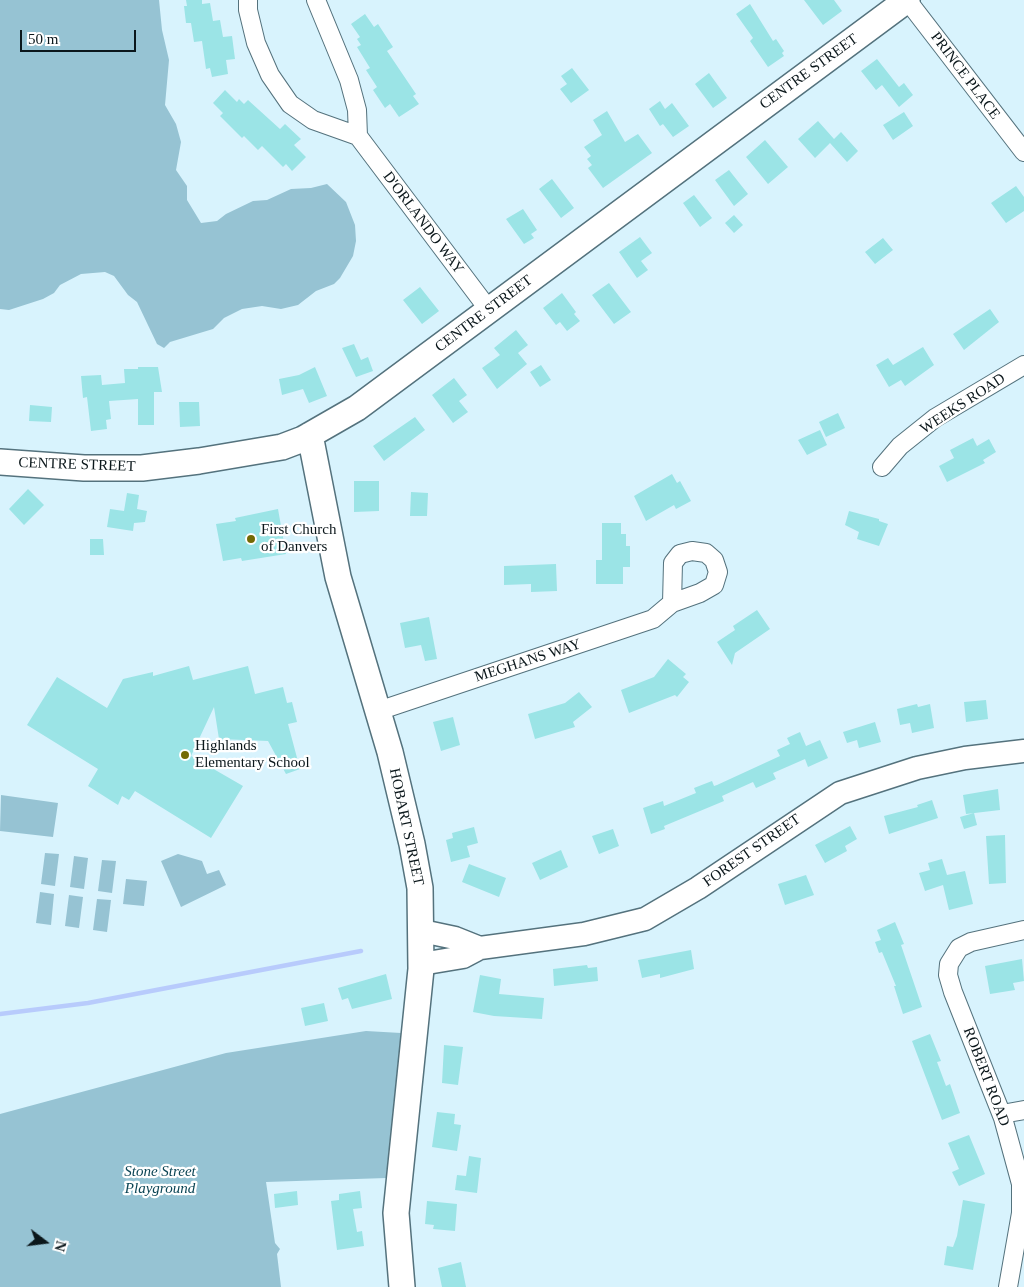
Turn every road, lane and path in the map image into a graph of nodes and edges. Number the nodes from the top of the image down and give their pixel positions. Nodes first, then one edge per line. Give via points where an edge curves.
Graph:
1 (248, 0) edge
2 (316, 0) edge
3 (907, 0) edge
4 (358, 136) junction
5 (1024, 152) edge
6 (489, 310) junction
7 (1024, 365) edge
8 (310, 435) junction
9 (0, 462) edge
10 (882, 466) dead end
11 (672, 603) dead end
12 (378, 711) junction
13 (1024, 751) edge
14 (1024, 930) edge
15 (422, 931) junction
16 (480, 948) junction
17 (422, 964) junction
18 (1024, 1110) edge
19 (1002, 1114) junction
20 (402, 1287) edge
21 (1008, 1287) edge

1 - 4 street via 256,43 270,75 290,104 313,120
2 - 4 street via 350,80 357,110
3 - 5 street, PRINCE PLACE
3 - 6 main road, CENTRE STREET
4 - 6 street, D'ORLANDO WAY
6 - 8 main road, CENTRE STREET via 357,408
7 - 10 street, WEEKS ROAD via 935,418 900,446
8 - 9 main road, CENTRE STREET via 282,447 142,468
8 - 12 main road, HOBART STREET via 338,577
11 - 12 street, MEGHANS WAY via 653,619
12 - 15 main road, HOBART STREET via 412,844 420,888
13 - 16 street, FOREST STREET via 917,768 840,793 698,888 645,919 584,934
14 - 19 street, ROBERT ROAD via 958,948 948,975
15 - 16 street, FOREST STREET via 455,938
15 - 17 main road, HOBART STREET
16 - 17 street, FOREST STREET via 463,957
17 - 20 main road, HOBART STREET via 396,1213
18 - 19 street
19 - 21 street, ROBERT ROAD via 1021,1184 1021,1214

